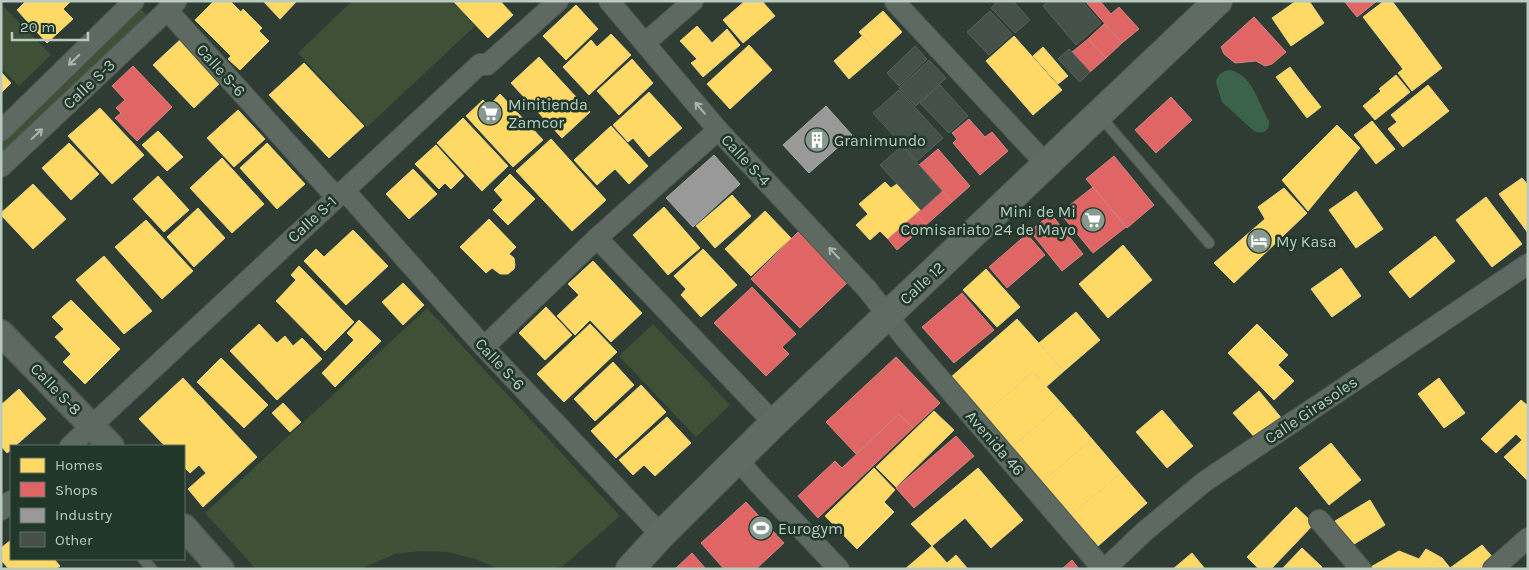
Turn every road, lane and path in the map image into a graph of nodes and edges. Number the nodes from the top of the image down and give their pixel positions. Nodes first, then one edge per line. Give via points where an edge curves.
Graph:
1 (134, 1) edge
2 (145, 1) edge
3 (558, 1) edge
4 (608, 1) edge
5 (693, 1) edge
6 (1218, 1) edge
7 (895, 2) edge
8 (168, 9) edge
9 (645, 43) junction
10 (1099, 115) junction
11 (718, 130) junction
12 (1, 131) edge
13 (1046, 164) junction
14 (1, 167) edge
15 (340, 193) junction
16 (597, 238) junction
17 (1209, 244) dead end
18 (1528, 264) edge
19 (888, 315) junction
20 (1, 333) edge
21 (484, 347) junction
22 (774, 423) junction
23 (92, 427) junction
24 (71, 445) edge
25 (110, 445) edge
26 (738, 459) junction
27 (1319, 520) dead end
28 (185, 528) edge
29 (661, 535) junction
30 (1528, 538) edge
31 (1505, 565) edge
32 (221, 569) edge
33 (630, 569) edge
34 (839, 569) edge
35 (1104, 569) edge
36 (1360, 569) edge

1 -> 12 street, Calle S-3
2 - 8 street, Calle S-6
3 - 15 street, Calle S-1 via 487,65 480,64
4 - 9 street, Calle S-4
5 - 9 street
6 - 10 main road, Calle 12
7 - 13 street
14 -> 8 street, Calle S-3
8 - 15 street, Calle S-6
11 -> 9 street, Calle S-4
10 - 13 main road, Calle 12
10 - 17 lane
11 - 16 street
19 -> 11 street, Calle S-4
13 - 19 main road, Calle 12
15 - 21 street, Calle S-6
15 - 23 street, Calle S-1
16 - 21 street
16 - 22 street
18 - 35 street, Calle Girasoles via 1204,482
19 - 22 main road, Calle 12
19 - 35 street, Avenida 46
20 - 23 street, Calle S-8
21 - 29 street, Calle S-6
22 - 26 main road, Calle 12
23 - 24 street, Calle S-1
23 - 25 street, Calle S-8
26 - 29 main road, Calle 12
26 - 34 street
27 - 36 street
28 - 32 street
29 - 33 main road, Calle 12
30 - 31 street

